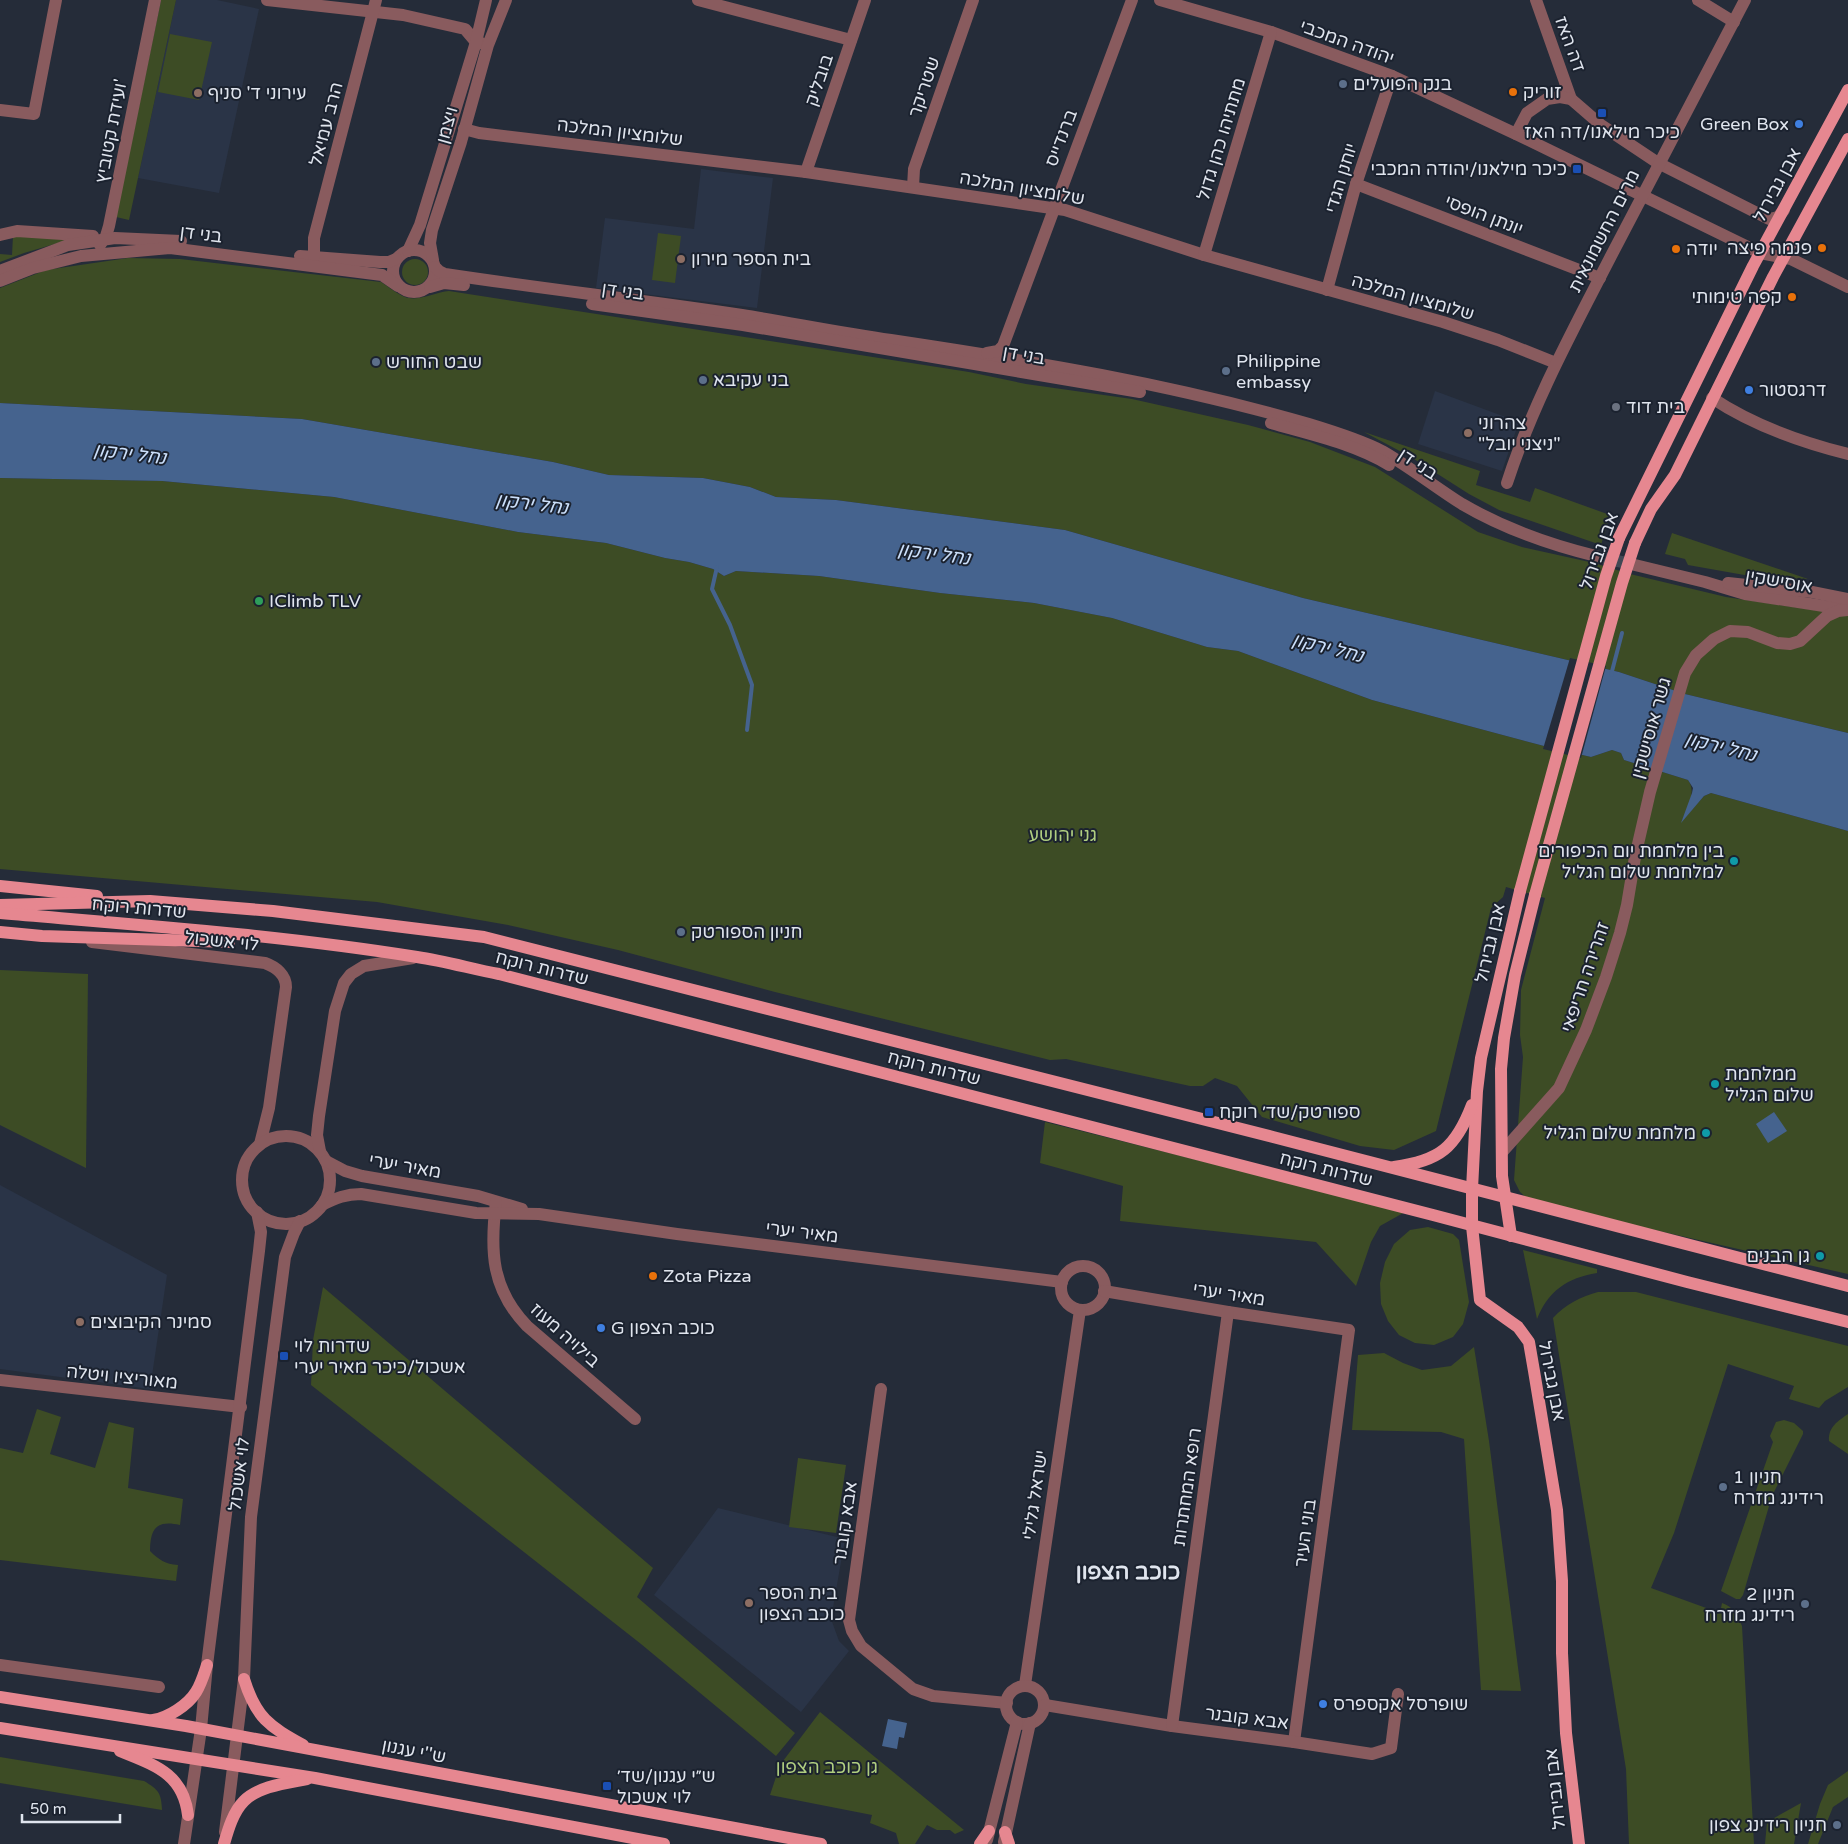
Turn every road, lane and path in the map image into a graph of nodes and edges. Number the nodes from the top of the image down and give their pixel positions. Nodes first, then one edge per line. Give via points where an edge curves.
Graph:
1 (56, 0) edge
2 (155, 0) edge
3 (267, 0) edge
4 (486, 0) edge
5 (506, 0) edge
6 (698, 0) edge
7 (865, 0) edge
8 (972, 0) edge
9 (1132, 0) edge
10 (1160, 0) edge
11 (1536, 0) edge
12 (1698, 0) edge
13 (1745, 0) edge
14 (375, 6) edge
15 (1734, 22) junction
16 (1272, 32) junction
17 (851, 40) junction
18 (482, 43) junction
19 (1392, 76) junction
20 (1848, 90) edge
21 (1571, 99) junction
22 (0, 110) edge
23 (464, 129) junction
24 (1516, 134) junction
25 (1848, 139) edge
26 (1658, 163) junction
27 (806, 172) junction
28 (1356, 184) junction
29 (914, 187) junction
30 (1642, 197) junction
31 (1054, 207) junction
32 (1784, 210) junction
33 (0, 235) edge
34 (110, 238) junction
35 (408, 251) junction
36 (1760, 253) junction
37 (1204, 255) junction
38 (81, 256) junction
39 (314, 257) junction
40 (1783, 257) junction
41 (396, 259) junction
42 (434, 264) junction
43 (0, 271) edge
44 (1600, 278) junction
45 (0, 282) edge
46 (398, 286) junction
47 (430, 287) junction
48 (1848, 287) edge
49 (1327, 290) junction
50 (1004, 352) junction
51 (1556, 363) junction
52 (1023, 373) junction
53 (1712, 398) junction
54 (1848, 454) edge
55 (1507, 483) dead end
56 (1635, 565) tunnel mouth
57 (1705, 582) junction
58 (1795, 590) junction
59 (1848, 599) edge
60 (1812, 604) junction
61 (1848, 610) edge
62 (1806, 637) junction
63 (1650, 792) joint
64 (0, 886) edge
65 (150, 901) junction
66 (0, 904) edge
67 (0, 913) edge
68 (0, 932) edge
69 (42, 936) junction
70 (354, 948) junction
71 (420, 958) junction
72 (1477, 1090) junction
73 (260, 1144) junction
74 (1503, 1151) junction
75 (323, 1156) junction
76 (1388, 1167) junction
77 (428, 1188) junction
78 (1472, 1189) junction
79 (1504, 1197) junction
80 (425, 1204) junction
81 (322, 1205) junction
82 (495, 1207) junction
83 (257, 1212) junction
84 (300, 1221) junction
85 (1472, 1226) junction
86 (1511, 1236) junction
87 (1062, 1282) junction
88 (1848, 1286) edge
89 (1104, 1291) junction
90 (1080, 1310) junction
91 (1228, 1312) junction
92 (1848, 1322) edge
93 (1349, 1330) joint
94 (0, 1380) edge
95 (881, 1389) dead end
96 (241, 1407) junction
97 (634, 1419) dead end
98 (0, 1665) edge
99 (208, 1666) junction
100 (244, 1680) junction
101 (1025, 1686) junction
102 (158, 1688) dead end
103 (1398, 1694) dead end
104 (2, 1696) edge
105 (1007, 1703) junction
106 (1044, 1705) junction
107 (145, 1721) junction
108 (1024, 1722) junction
109 (1172, 1726) junction
110 (0, 1728) edge
111 (201, 1729) junction
112 (238, 1736) junction
113 (1294, 1742) junction
114 (101, 1743) junction
115 (314, 1751) junction
116 (196, 1758) junction
117 (234, 1765) junction
118 (315, 1778) junction
119 (188, 1815) junction
120 (989, 1831) junction
121 (1006, 1840) edge
122 (184, 1844) edge
123 (224, 1844) edge
124 (664, 1844) edge
125 (820, 1844) edge
126 (980, 1844) edge
127 (987, 1844) edge
128 (1579, 1844) edge

1 - 22 street via 34,114
2 - 34 street, ועידת קטוביץ'
3 - 14 street
4 - 18 street, ויצמן
5 - 18 street, ויצמן
6 - 17 street
7 - 17 street, בובליק
8 - 29 street, שטריקר via 914,169
9 - 31 street, ברנדייס
10 - 16 street, יהודה המכבי
11 - 21 street, דה האז
12 - 15 street
13 - 15 street, מרים החשמונאית
14 - 18 street via 465,29
14 - 39 street, הרב עמיאל via 314,238
15 - 26 street, מרים החשמונאית
16 - 19 street, יהודה המכבי
16 - 37 street, מתתיהו כהן גדול
17 - 27 street, בובליק
18 - 23 street, ויצמן
18 - 35 street, ויצמן via 420,225
19 - 24 street, יהודה המכבי
19 - 28 street, יוחנן הגדי
20 - 32 main road, אבן גבירול
21 - 24 street via 1547,99 1527,113
21 - 26 street via 1601,125
23 - 27 street, שלומציון המלכה
23 - 42 street, ויצמן via 432,230 430,243
24 - 30 street, יהודה המכבי
25 - 40 main road, אבן גבירול
26 - 30 street, מרים החשמונאית
26 - 32 street via 1769,219 1778,217
27 - 29 street, שלומציון המלכה
28 - 44 street, יונתן הופסי
28 - 49 street, יוחנן הגדי
29 - 31 street, שלומציון המלכה
30 - 36 street, יהודה המכבי
30 - 44 street, מרים החשמונאית
31 - 37 street, שלומציון המלכה
31 - 50 street, ברנדייס
32 - 36 main road, אבן גבירול
33 - 34 street, בני דן via 17,231
34 - 38 street
34 - 39 street, בני דן via 174,240
34 - 43 street, בני דן via 68,245
35 - 41 street
35 - 42 street via 422,251
36 - 40 street, יהודה המכבי
36 - 72 main road, אבן גבירול, bridge via 1619,538 1606,576 1520,891 1481,1058
37 - 49 street, שלומציון המלכה
38 - 45 street, בני דן via 33,268
38 - 46 street, בני דן via 170,248 382,275
39 - 41 street, בני דן via 380,262
40 - 48 street, יהודה המכבי
40 - 53 main road, אבן גבירול
41 - 46 street via 393,273
42 - 47 street via 436,274
42 - 50 street, בני דן via 439,272 454,275 745,316 888,340 982,353
44 - 51 street, מרים החשמונאית
46 - 47 street via 410,293
47 - 52 street, בני דן via 444,282 743,325
49 - 51 street, שלומציון המלכה via 1444,322
50 - 52 street via 1009,365
50 - 52 street, בני דן via 1312,425 1374,447 1461,503 1498,522 1591,554 1528,541 1496,529 1448,504 1380,460 1309,434 1245,415 1127,389
51 - 55 street, מרים החשמונאית via 1518,447
53 - 54 street via 1762,427
53 - 74 main road, אבן גבירול, bridge via 1675,476 1651,509 1635,544 1535,895 1515,975 1504,1038 1501,1069
56 - 57 street, אוסישקין
57 - 58 street, אוסישקין
57 - 60 street, אוסישקין via 1745,594
58 - 59 street, אוסישקין
58 - 60 street
60 - 61 street, אוסישקין
60 - 62 street via 1812,621
61 - 62 street via 1827,616
62 - 63 street, גשר אוסישקין via 1790,644 1777,643 1748,632 1730,632 1714,639 1696,655 1685,673
63 - 74 street, זהרירה חריפאי via 1622,924 1586,1030 1559,1088
64 - 65 main road
65 - 66 main road, שדרות רוקח
65 - 76 main road, שדרות רוקח via 273,911 484,937
67 - 70 main road, שדרות רוקח
68 - 69 main road
69 - 70 main road
69 - 73 street, לוי אשכול via 265,963 278,970 286,987 269,1108
70 - 71 main road, שדרות רוקח
71 - 75 street via 364,966 344,983 336,1011 319,1116 317,1135
71 - 85 main road, שדרות רוקח via 508,977
72 - 76 main road via 1464,1127 1446,1148 1426,1160
72 - 78 main road, אבן גבירול
73 - 75 street via 272,1138 298,1137 310,1142
73 - 83 street via 251,1153 242,1177 246,1196
74 - 79 main road, אבן גבירול
75 - 77 street, מאיר יערי via 346,1171 362,1176
75 - 81 street via 330,1172 330,1183
76 - 78 main road, שדרות רוקח
77 - 80 street
77 - 82 street, מאיר יערי via 478,1196
78 - 79 main road, שדרות רוקח
78 - 85 main road, אבן גבירול
79 - 86 main road, אבן גבירול
79 - 88 main road, שדרות רוקח
80 - 81 street, מאיר יערי via 348,1194
80 - 82 street, מאיר יערי via 476,1212
81 - 84 street via 313,1215
82 - 87 street, מאיר יערי via 678,1234
82 - 97 street, בילויה מעוז via 492,1235 496,1268 502,1291 517,1316
83 - 84 street via 278,1223
83 - 96 street, לוי אשכול via 261,1232
84 - 100 street, לוי אשכול via 285,1257 251,1517
85 - 86 main road, שדרות רוקח
85 - 128 main road, אבן גבירול via 1480,1300 1518,1327 1529,1342 1557,1510 1566,1733
86 - 92 main road, שדרות רוקח
87 - 89 street via 1070,1270 1091,1268 1102,1277
87 - 90 street via 1061,1289 1067,1303
89 - 90 street via 1103,1298 1093,1307
89 - 91 street, מאיר יערי
90 - 101 street, ישראל גלילי
91 - 93 street, מאיר יערי
91 - 109 street, רופא המחתרות
93 - 113 street, בוני העיר
94 - 96 street, מאוריציו ויטלה
95 - 105 street, אבא קובנר via 849,1620 852,1631 861,1646 923,1694
96 - 99 street, לוי אשכול
98 - 102 street
99 - 107 main road via 196,1692 185,1704 160,1719
99 - 111 street, לוי אשכול
100 - 112 street, לוי אשכול
100 - 115 main road via 260,1715 283,1734
101 - 105 street via 1009,1694
101 - 106 street via 1037,1689
103 - 113 street, אבא קובנר via 1391,1748 1372,1754
104 - 107 main road, ש''י עגנון
105 - 108 street via 1008,1713
106 - 108 street via 1040,1716
106 - 109 street, אבא קובנר
107 - 111 main road, ש''י עגנון
108 - 120 street
108 - 121 street
109 - 113 street, אבא קובנר
110 - 114 main road
111 - 112 main road, ש''י עגנון
111 - 116 street, לוי אשכול
112 - 115 main road, ש''י עגנון
112 - 117 street, לוי אשכול
114 - 116 main road
114 - 119 main road via 170,1776 183,1794
115 - 125 main road, ש''י עגנון
116 - 117 main road
116 - 119 street, לוי אשכול
117 - 118 main road
117 - 123 street, לוי אשכול
118 - 123 main road via 280,1785 243,1802
118 - 124 main road
119 - 122 street, לוי אשכול
120 - 126 main road
120 - 127 street

